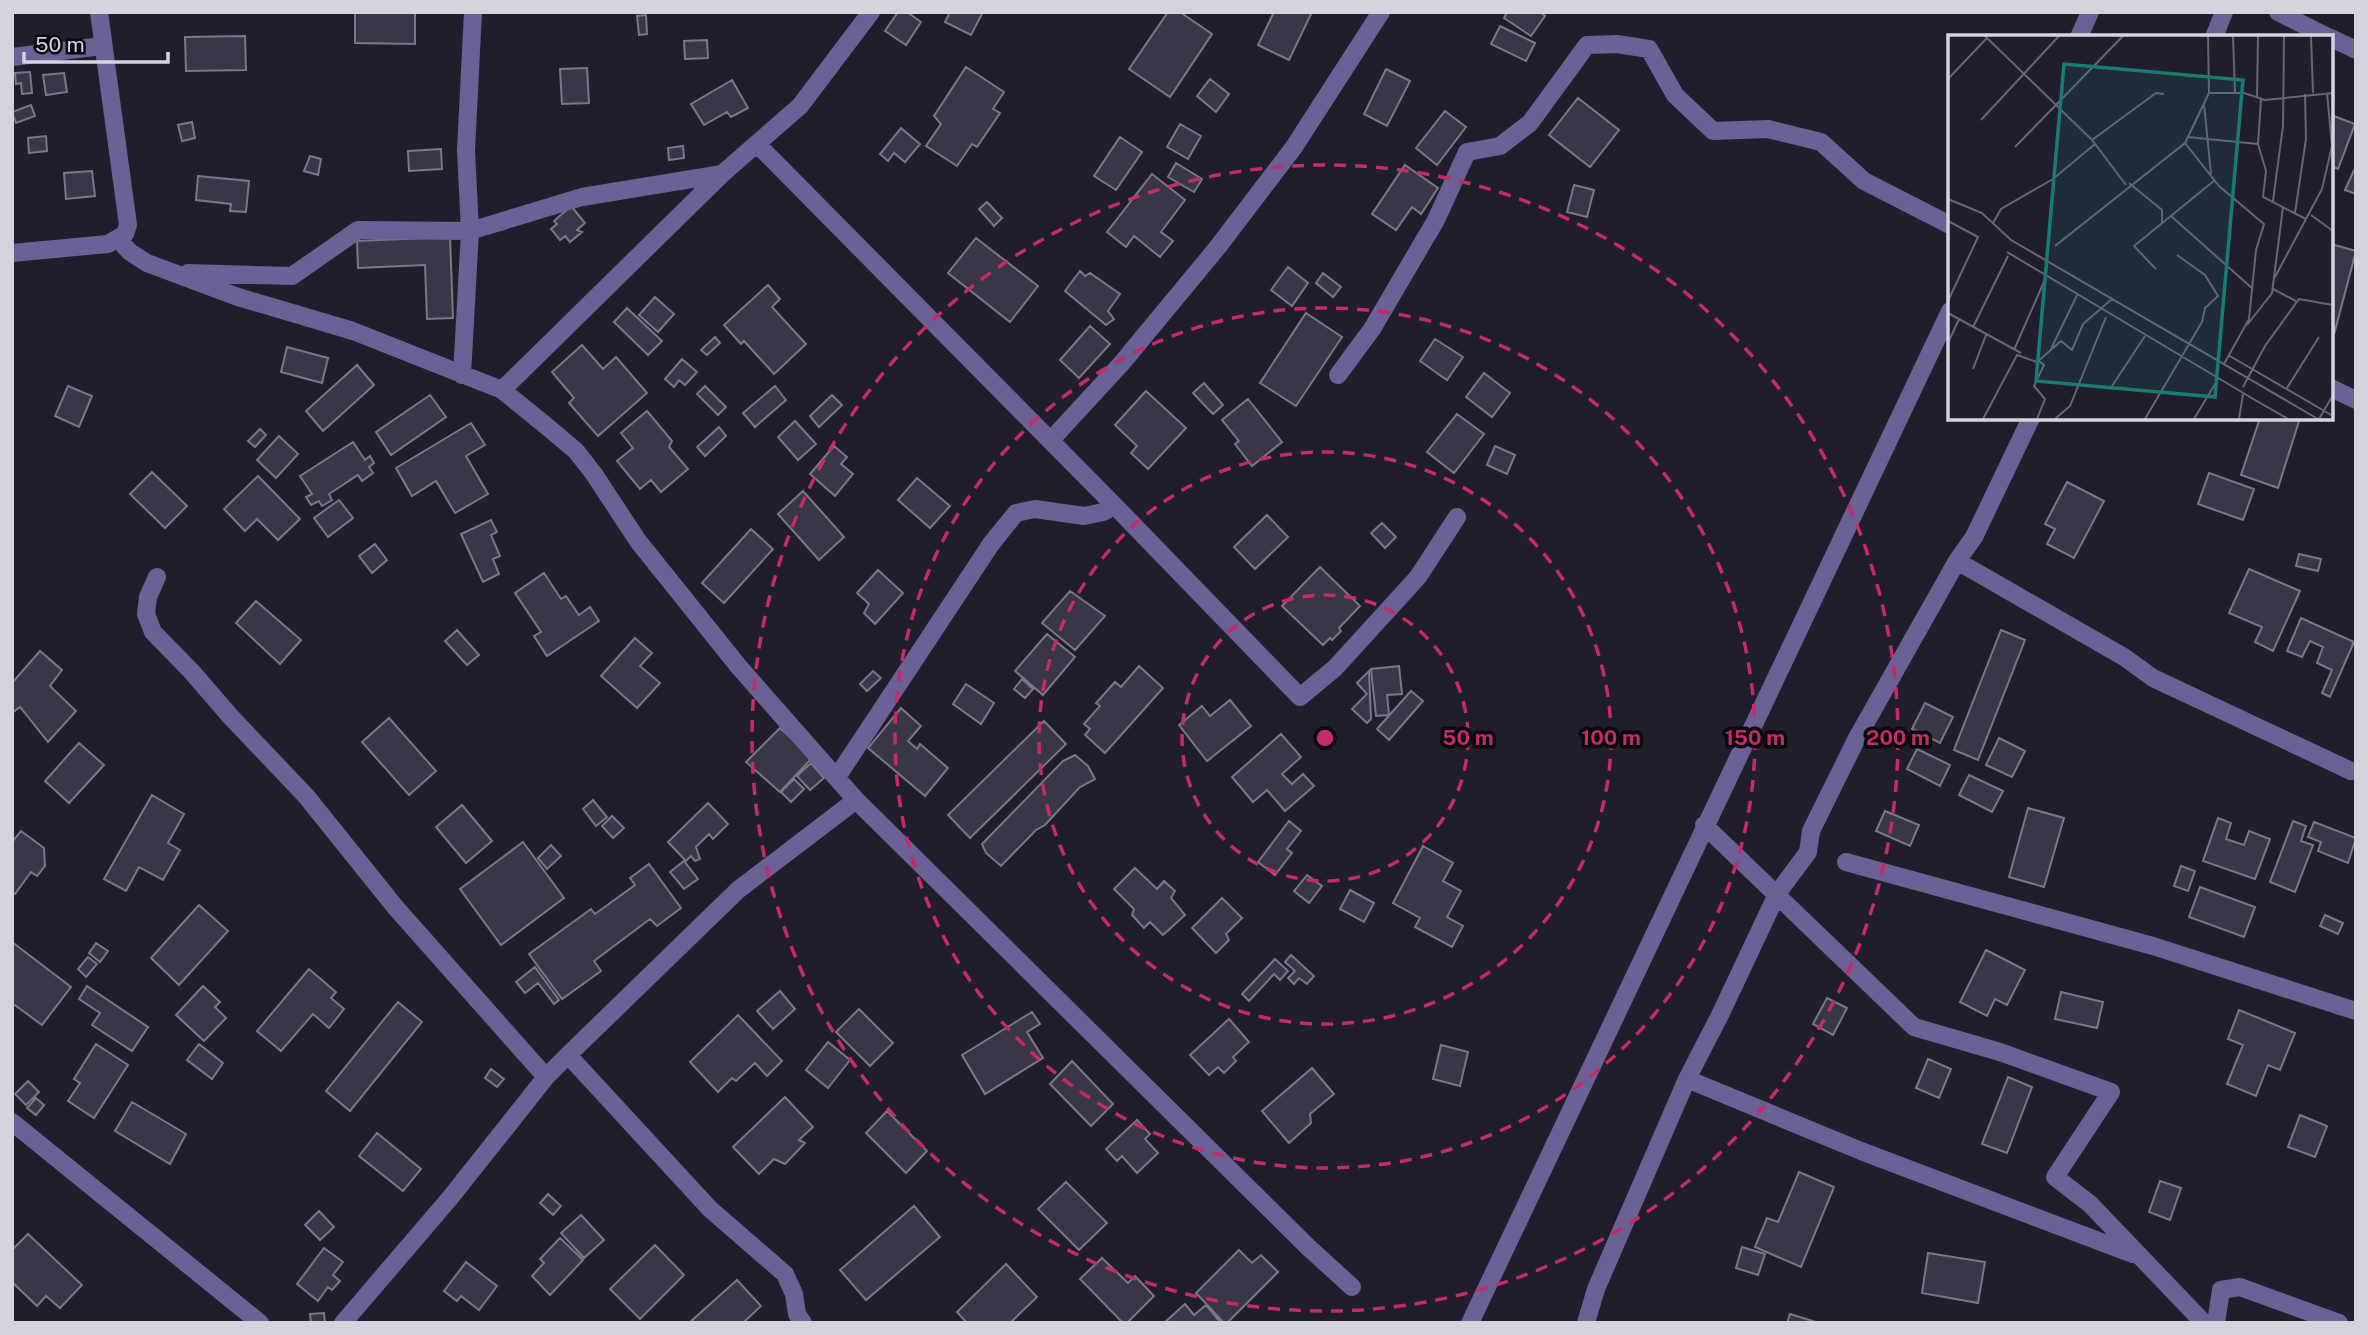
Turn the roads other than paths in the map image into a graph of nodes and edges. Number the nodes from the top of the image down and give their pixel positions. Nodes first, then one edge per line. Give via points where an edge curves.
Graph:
1 (99, 12) edge
2 (473, 12) edge
3 (871, 12) edge
4 (1381, 12) edge
5 (2090, 12) edge
6 (2224, 12) edge
7 (2278, 12) edge
8 (2080, 35) edge
9 (2215, 35) edge
10 (2324, 35) edge
11 (2333, 39) edge
12 (102, 46) junction
13 (2356, 50) edge
14 (12, 57) edge
15 (757, 144) junction
16 (722, 174) junction
17 (1948, 224) edge
18 (470, 231) junction
19 (118, 239) junction
20 (12, 253) edge
21 (170, 272) junction
22 (1948, 314) edge
23 (462, 375) junction
24 (1338, 375) dead end
25 (2333, 389) edge
26 (502, 390) junction
27 (2356, 400) edge
28 (2030, 420) edge
29 (1051, 440) junction
30 (1115, 506) junction
31 (1457, 517) dead end
32 (1957, 561) junction
33 (157, 577) dead end
34 (2351, 771) dead end
35 (837, 777) junction
36 (856, 800) junction
37 (1704, 825) junction
38 (1846, 862) dead end
39 (1777, 894) junction
40 (2356, 1011) edge
41 (568, 1055) junction
42 (546, 1077) junction
43 (1686, 1079) junction
44 (12, 1122) edge
45 (2139, 1257) junction
46 (1352, 1287) dead end
47 (260, 1323) edge
48 (343, 1323) edge
49 (803, 1323) edge
50 (1470, 1323) edge
51 (1586, 1323) edge
52 (2204, 1323) edge
53 (2216, 1323) edge
54 (2339, 1323) edge

1 - 12 street
2 - 18 street via 466,150
3 - 15 street via 800,106
4 - 29 street via 1294,147 1224,238 1121,364
5 - 8 street
6 - 9 street
7 - 10 street
11 - 13 street
12 - 14 street
12 - 19 street via 128,225
15 - 16 street
15 - 29 street
16 - 18 street via 582,197
16 - 26 street
17 - 24 street via 1864,181 1822,142 1768,130 1713,131 1675,95 1649,49 1587,45 1530,123 1500,146 1467,152 1436,220 1372,329
18 - 21 street via 358,230 292,276
18 - 23 street
19 - 20 street via 108,244
19 - 21 street via 147,264
21 - 23 street via 353,331
22 - 37 street
23 - 26 street
25 - 27 street
26 - 35 street via 576,452 674,588
28 - 32 street via 1974,537
29 - 30 street
30 - 31 street via 1300,697 1335,668 1418,577
30 - 35 street via 1084,516 1035,509 1016,513
32 - 34 street via 2153,678
32 - 39 street via 1857,738 1811,831 1808,852
33 - 42 street via 146,614 153,632 306,796 396,908
35 - 36 street
36 - 41 street via 738,890
36 - 46 street
37 - 39 street
37 - 50 street
38 - 40 street via 2153,946
39 - 43 street
39 - 45 street via 1914,1027 2111,1092 2055,1177 2090,1204
41 - 42 street
41 - 49 street via 710,1209 785,1274
42 - 48 street
43 - 45 street
43 - 51 street via 1596,1289
44 - 47 street
45 - 52 street
53 - 54 street via 2221,1290 2240,1287

